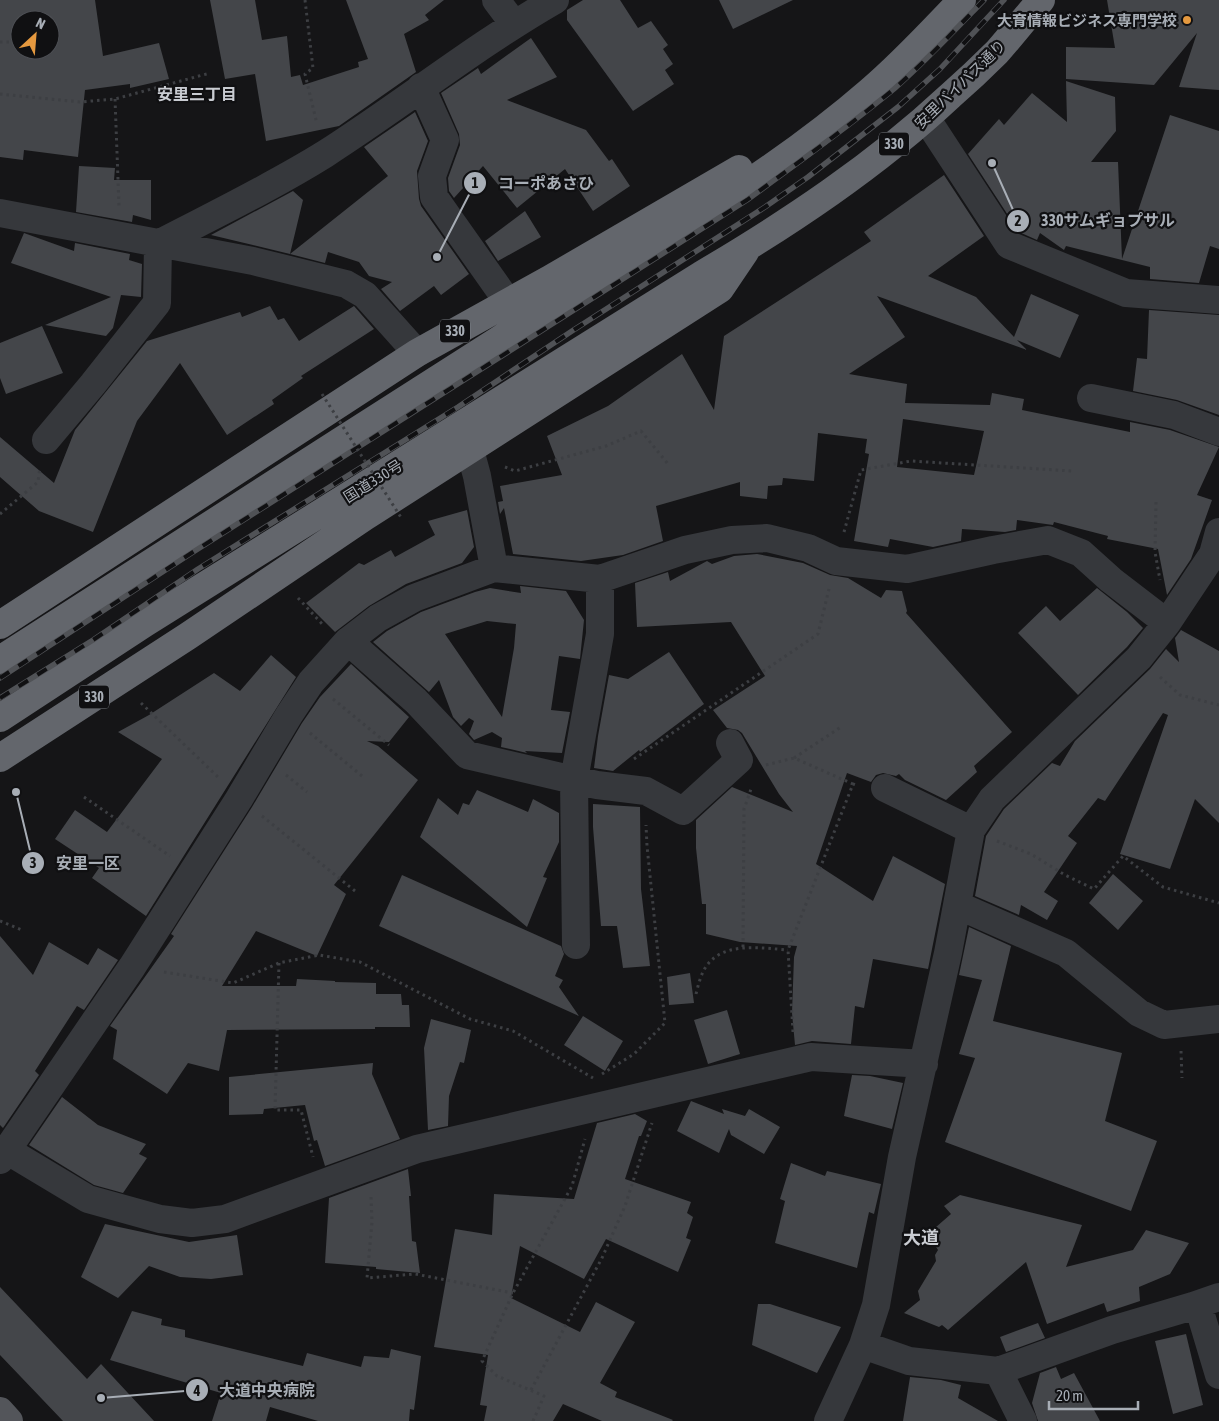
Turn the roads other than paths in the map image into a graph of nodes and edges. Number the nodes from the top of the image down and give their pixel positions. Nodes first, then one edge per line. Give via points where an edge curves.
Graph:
1 (496, 0) edge
2 (555, 0) edge
3 (962, 0) edge
4 (1041, 0) edge
5 (514, 24) junction
6 (916, 47) junction
7 (421, 87) junction
8 (926, 118) junction
9 (0, 213) edge
10 (158, 244) junction
11 (749, 247) junction
12 (1219, 300) edge
13 (508, 302) junction
14 (417, 352) junction
15 (1091, 398) dead end
16 (1219, 432) edge
17 (46, 440) road end
18 (470, 450) junction
19 (1219, 532) edge
20 (494, 568) junction
21 (600, 579) junction
22 (1167, 623) junction
23 (0, 625) edge
24 (345, 644) junction
25 (0, 660) edge
26 (0, 718) edge
27 (730, 743) dead end
28 (0, 758) edge
29 (574, 780) junction
30 (873, 788) road end
31 (971, 830) junction
32 (957, 905) junction
33 (576, 945) dead end
34 (1219, 1018) edge
35 (924, 1064) junction
36 (4, 1156) edge
37 (1208, 1301) edge
38 (863, 1344) junction
39 (998, 1371) junction
40 (1219, 1376) edge
41 (0, 1411) edge
42 (9, 1421) edge
43 (828, 1421) edge
44 (1023, 1421) edge

1 - 5 street
2 - 5 street
3 - 6 highway, 330
4 - 8 highway, 安里バイパス通り / 330 via 996,52
5 - 7 street
6 - 13 highway, 330 via 737,170
6 - 25 highway, 330 via 871,90 767,171
7 - 10 street via 324,154
7 - 13 street via 445,140 432,176 434,197
8 - 11 highway, 安里バイパス通り / 330 via 878,158
8 - 12 street via 1009,245 1126,293
9 - 10 street
10 - 14 street via 253,261 346,284 365,295
10 - 17 street via 156,303
11 - 18 highway, 330 via 720,289
11 - 26 highway, 国道330号 / 330
13 - 14 highway, 330
14 - 23 highway, 330
15 - 16 street via 1174,415
18 - 20 street
18 - 28 highway, 330
19 - 22 street via 1213,554
20 - 21 street
20 - 24 street via 414,598 378,618
21 - 22 street via 685,550 732,540 767,538 808,548 836,561 907,570 1048,540 1081,553
21 - 29 street via 600,634
22 - 31 street via 1139,658 992,799
24 - 29 street via 416,701 467,754
24 - 36 street via 311,682 289,715 132,967
27 - 29 street via 739,760 683,812 646,792
29 - 33 street
30 - 31 street
31 - 32 street
32 - 34 street via 1066,953 1139,1014 1164,1025
32 - 35 street
35 - 36 street via 811,1057 417,1149 225,1219 192,1223 88,1199
35 - 38 street via 902,1157 876,1305
37 - 39 street via 1112,1330
37 - 40 street
38 - 39 street via 909,1361
38 - 43 street
39 - 44 street
41 - 42 main road

